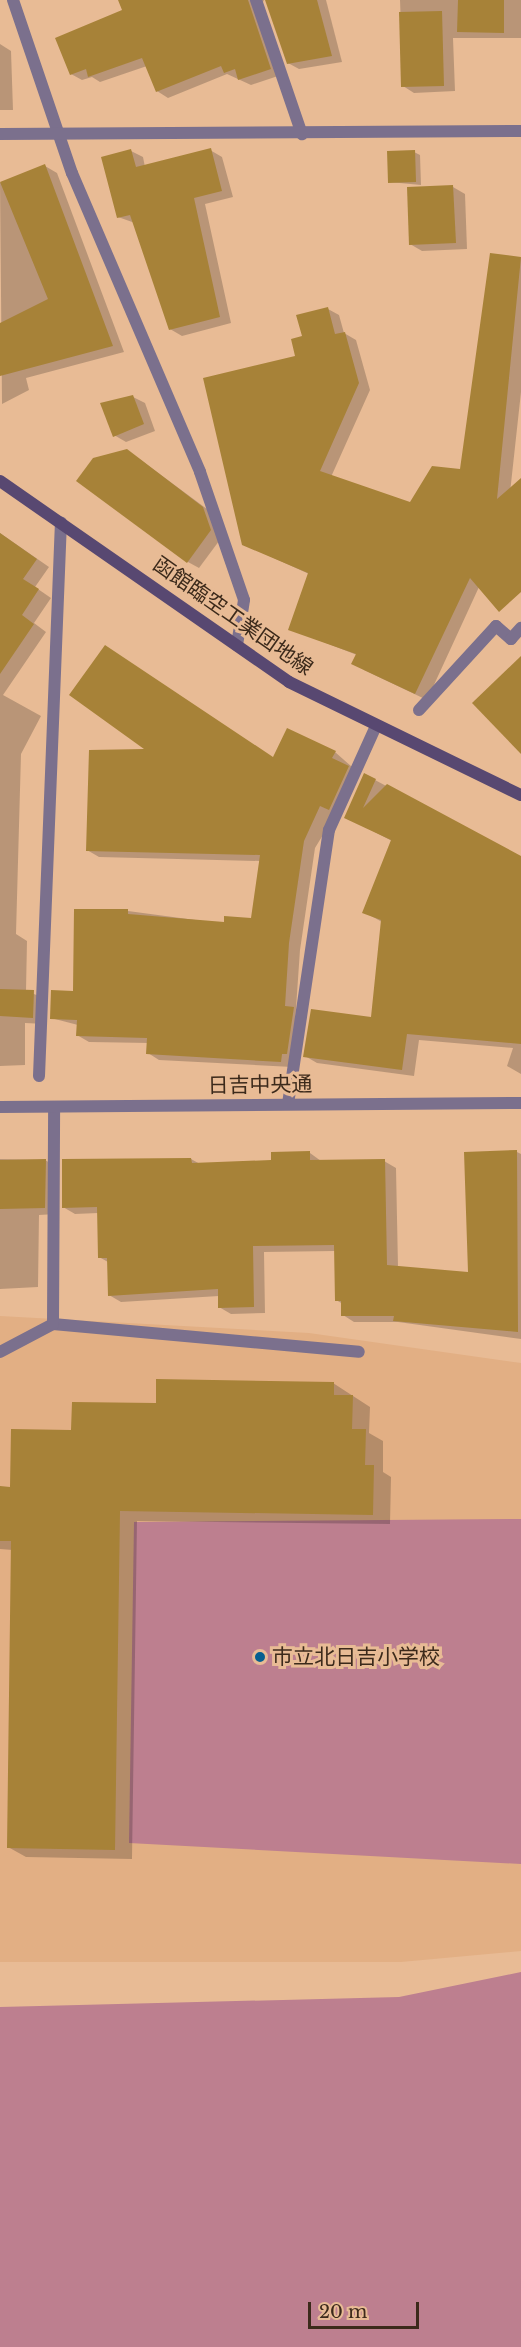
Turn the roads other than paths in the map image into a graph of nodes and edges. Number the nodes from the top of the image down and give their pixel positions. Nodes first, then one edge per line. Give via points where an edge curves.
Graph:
1 (13, 0) edge
2 (256, 0) edge
3 (521, 131) edge
4 (58, 133) junction
5 (0, 134) edge
6 (302, 134) junction
7 (0, 481) edge
8 (61, 522) junction
9 (521, 628) edge
10 (237, 645) junction
11 (419, 710) dead end
12 (376, 726) junction
13 (521, 795) edge
14 (39, 1076) dead end
15 (521, 1103) edge
16 (288, 1104) junction
17 (0, 1107) edge
18 (54, 1107) junction
19 (53, 1324) junction
20 (0, 1352) edge
21 (359, 1352) dead end

1 - 4 street
2 - 6 street
3 - 6 street
4 - 5 street
4 - 6 street
4 - 10 street via 204,483 244,600
7 - 8 main road, 函館臨空工業団地線
8 - 10 main road, 函館臨空工業団地線
8 - 14 street
9 - 11 street via 510,639 496,626
10 - 12 main road, 函館臨空工業団地線 via 289,682
12 - 13 main road, 函館臨空工業団地線
12 - 16 street via 329,830
15 - 16 street, 日吉中央通
16 - 18 street, 日吉中央通
17 - 18 street, 日吉中央通
18 - 19 street
19 - 20 street
19 - 21 street

